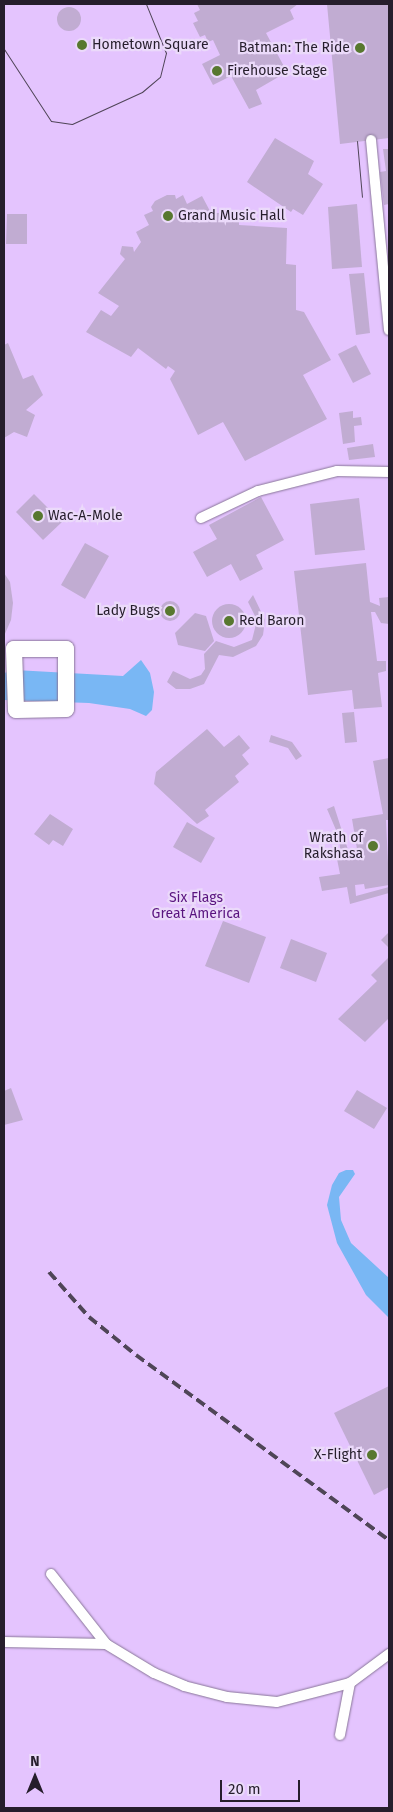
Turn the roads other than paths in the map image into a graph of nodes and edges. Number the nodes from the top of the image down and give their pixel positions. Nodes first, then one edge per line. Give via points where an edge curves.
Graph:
1 (371, 140) dead end
2 (387, 283) edge
3 (389, 330) edge
4 (389, 472) edge
5 (201, 518) dead end
6 (14, 649) joint
7 (51, 1574) dead end
8 (4, 1642) edge
9 (106, 1644) junction
10 (389, 1654) edge
11 (350, 1683) junction
12 (340, 1735) dead end

1 - 2 lane
2 - 3 lane
4 - 5 lane via 337,471 258,490
6 - 6 street via 66,649 66,710 16,710
7 - 9 lane
8 - 9 lane
9 - 11 lane via 154,1673 184,1686 227,1697 277,1702
10 - 11 lane
11 - 12 lane

